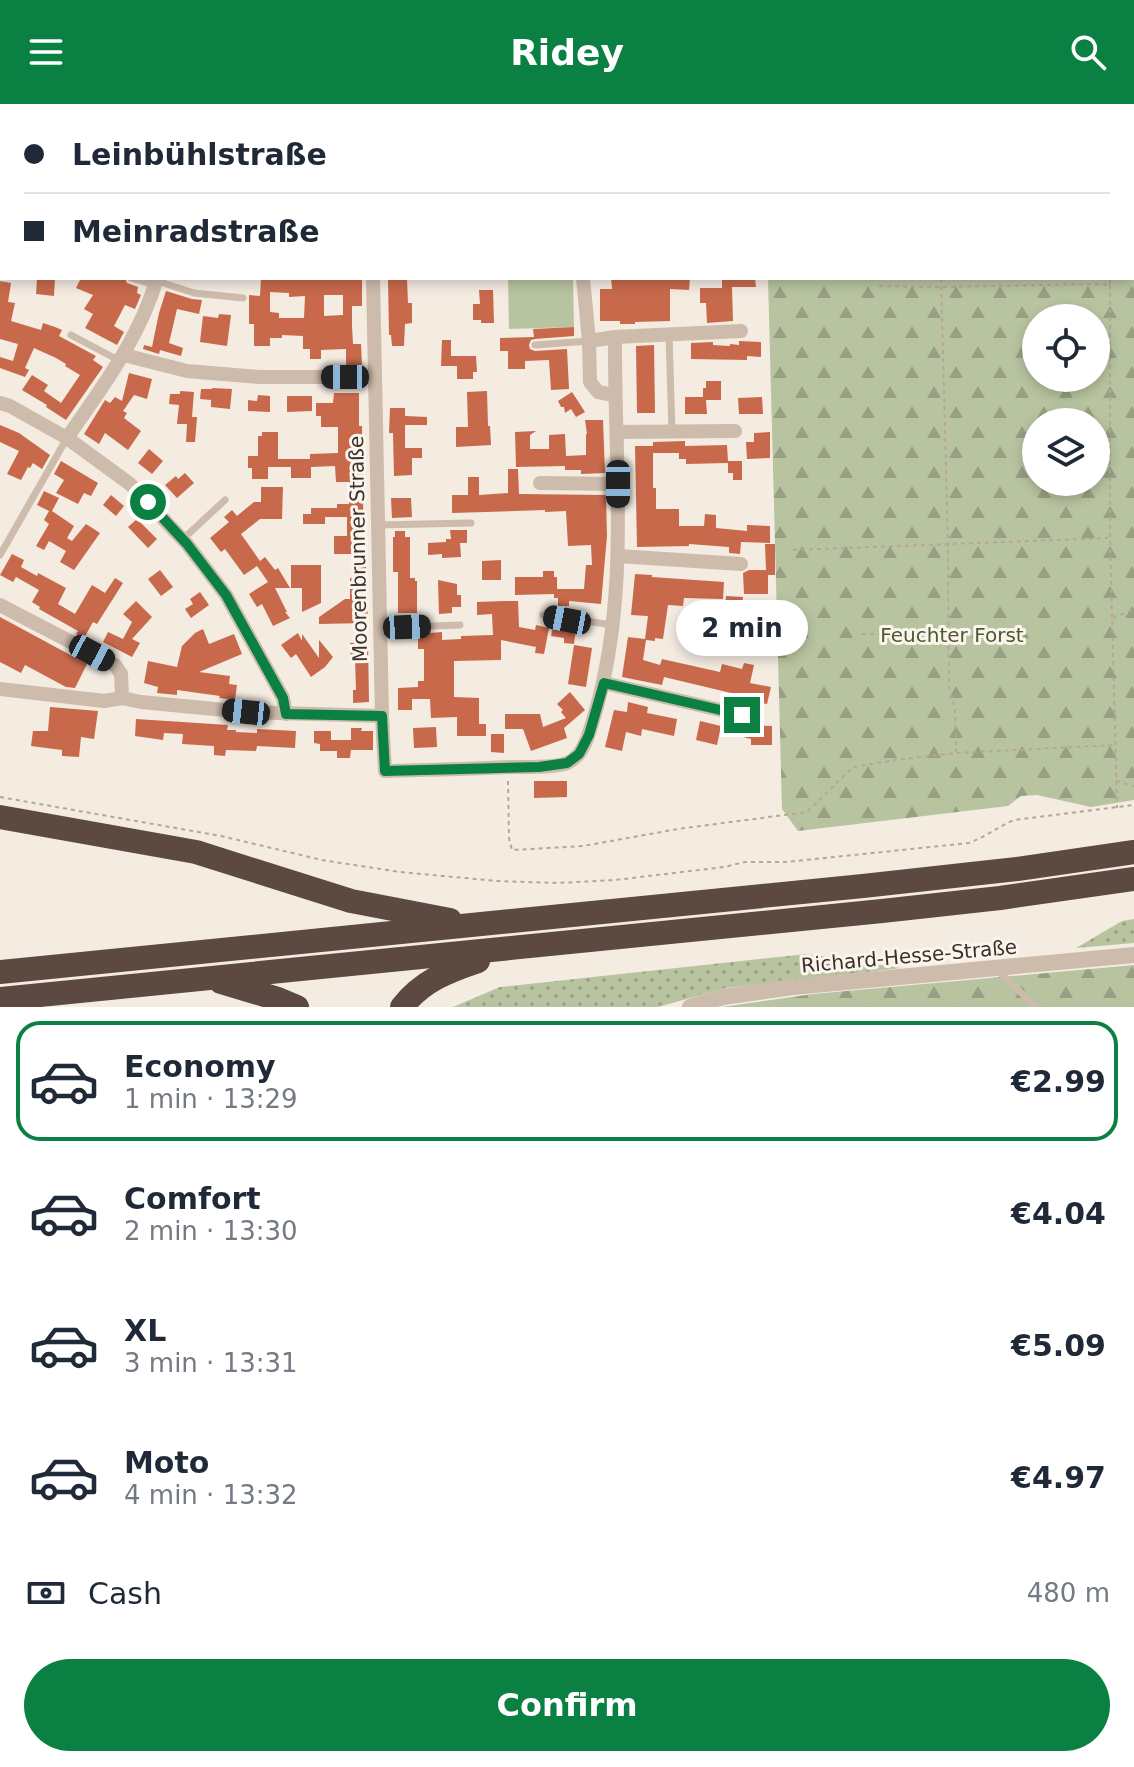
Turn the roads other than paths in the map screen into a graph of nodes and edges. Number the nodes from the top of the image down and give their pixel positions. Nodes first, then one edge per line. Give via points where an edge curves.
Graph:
1 (373, 280) edge
2 (583, 280) edge
3 (157, 281) edge
4 (243, 298) dead end
5 (741, 331) dead end
6 (669, 334) junction
7 (71, 335) dead end
8 (615, 337) junction
9 (589, 341) junction
10 (535, 345) dead end
11 (122, 358) junction
12 (374, 377) junction
13 (614, 395) junction
14 (0, 403) edge
15 (735, 431) dead end
16 (617, 432) junction
17 (672, 432) junction
18 (67, 438) junction
19 (540, 483) dead end
20 (618, 484) junction
21 (225, 500) dead end
22 (471, 523) dead end
23 (378, 525) junction
24 (183, 539) junction
25 (0, 555) edge
26 (618, 556) junction
27 (741, 564) dead end
28 (0, 605) edge
29 (543, 615) dead end
30 (460, 625) dead end
31 (613, 625) junction
32 (381, 628) junction
33 (604, 683) junction
34 (0, 689) edge
35 (122, 698) junction
36 (286, 714) junction
37 (742, 715) dead end
38 (382, 716) junction
39 (0, 817) edge
40 (1134, 852) edge
41 (1134, 879) edge
42 (476, 925) junction
43 (514, 948) junction
44 (1134, 955) edge
45 (995, 968) junction
46 (0, 972) edge
47 (207, 978) junction
48 (0, 999) edge
49 (297, 1007) edge
50 (402, 1007) edge
51 (690, 1007) edge
52 (1036, 1007) edge

1 - 12 street, Moorenbrunner Straße
2 - 9 street
3 - 4 lane via 194,293
3 - 11 street
5 - 6 street
6 - 8 street
6 - 17 lane
7 - 11 lane
8 - 9 street
8 - 13 street
9 - 10 lane
9 - 13 street via 590,382 598,392
11 - 12 street via 259,377
11 - 18 street
12 - 23 street, Moorenbrunner Straße
13 - 16 street
14 - 18 street
15 - 17 street
16 - 17 street
16 - 20 street
18 - 24 street via 130,484
18 - 25 lane
19 - 20 street
20 - 26 street
21 - 24 lane
22 - 23 lane
23 - 32 street, Moorenbrunner Straße
24 - 36 street via 226,595 283,698
26 - 27 street
26 - 31 street
28 - 35 street via 115,665 121,674
29 - 31 lane
30 - 32 lane
31 - 33 street
32 - 38 street, Moorenbrunner Straße
33 - 37 street
33 - 38 street, Moorenbrunner Straße via 589,735 567,763 385,771
34 - 35 street via 104,701
35 - 36 street
36 - 38 street
39 - 42 highway via 196,852 351,901
40 - 42 highway via 972,875
41 - 43 highway via 950,904
42 - 46 highway
43 - 47 highway
43 - 50 highway via 445,972
44 - 45 street, Richard-Hesse-Straße
45 - 51 street, Richard-Hesse-Straße via 772,989
45 - 52 lane
47 - 48 highway
47 - 49 highway

